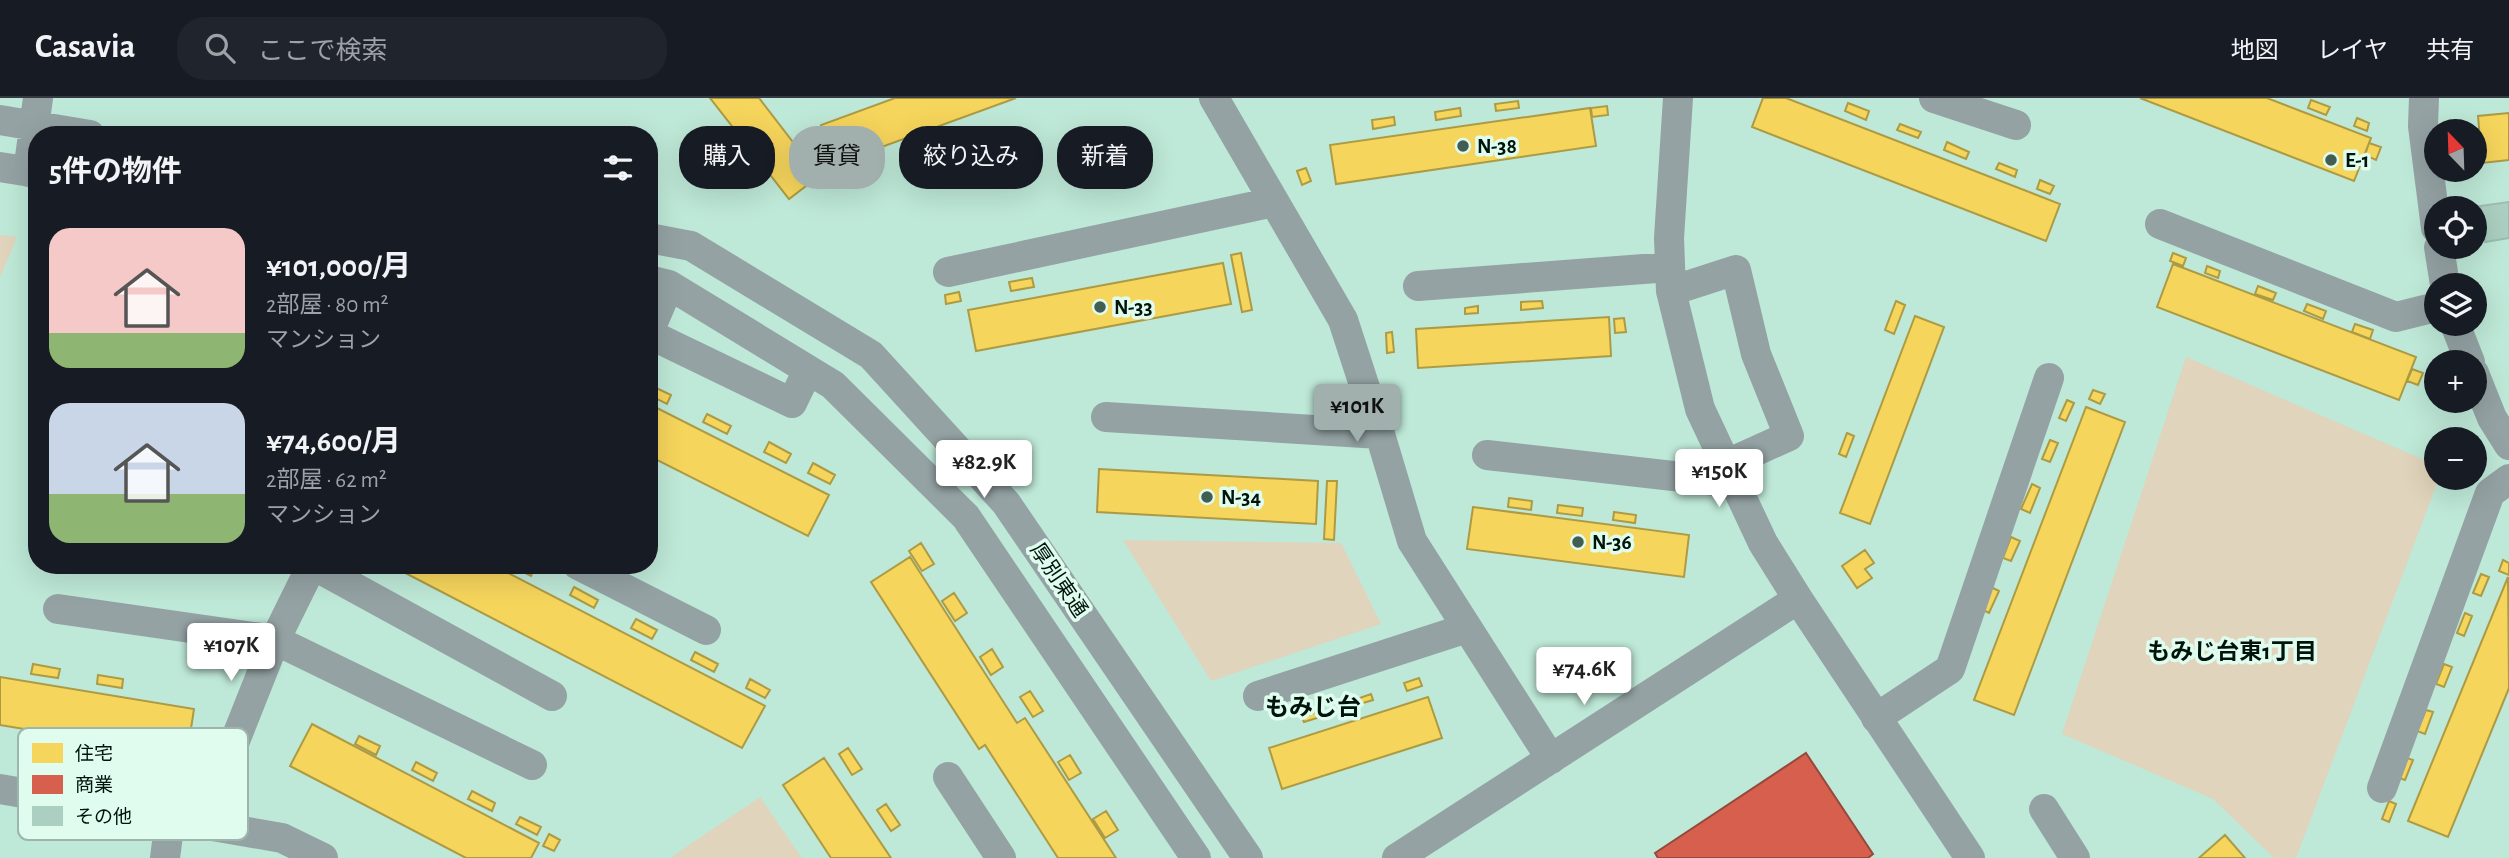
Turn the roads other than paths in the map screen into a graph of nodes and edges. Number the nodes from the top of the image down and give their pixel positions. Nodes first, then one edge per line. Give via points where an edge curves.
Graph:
1 (1214, 98) edge
2 (1678, 98) edge
3 (1934, 98) edge
4 (2424, 98) edge
5 (36, 111) edge
6 (0, 120) edge
7 (2016, 125) dead end
8 (70, 126) edge
9 (28, 145) edge
10 (22, 171) edge
11 (2432, 196) edge
12 (1274, 202) junction
13 (2160, 224) dead end
14 (658, 240) edge
15 (948, 272) dead end
16 (1671, 279) junction
17 (659, 282) edge
18 (1419, 286) dead end
19 (2424, 310) edge
20 (658, 337) edge
21 (808, 370) junction
22 (2049, 377) dead end
23 (2487, 407) edge
24 (1106, 417) dead end
25 (1380, 434) junction
26 (2509, 445) edge
27 (1487, 455) dead end
28 (1731, 474) junction
29 (2509, 479) edge
30 (308, 574) edge
31 (329, 574) edge
32 (597, 574) edge
33 (1798, 600) junction
34 (58, 609) dead end
35 (1467, 628) junction
36 (706, 630) dead end
37 (275, 640) junction
38 (552, 696) dead end
39 (1258, 696) dead end
40 (1876, 718) junction
41 (240, 728) edge
42 (1551, 759) junction
43 (532, 765) dead end
44 (948, 777) dead end
45 (2382, 788) dead end
46 (0, 789) edge
47 (18, 792) edge
48 (2044, 809) dead end
49 (248, 832) edge
50 (167, 840) edge
51 (165, 858) edge
52 (323, 858) edge
53 (1001, 858) edge
54 (1196, 858) edge
55 (1248, 858) edge
56 (1397, 858) edge
57 (1970, 858) edge
58 (2075, 858) edge

1 - 12 street
2 - 16 street via 1669,238
3 - 7 street
4 - 11 street
5 - 6 street
5 - 8 street
9 - 10 street
12 - 15 street
12 - 25 street via 1343,320
13 - 19 street via 2396,317
14 - 55 street, 厚別東通 via 691,246 871,355 1006,503
16 - 18 street
16 - 28 street via 1700,409
16 - 28 street via 1736,270 1756,354 1789,436
17 - 21 street, 厚別東通
20 - 21 street via 792,402
21 - 54 street, 厚別東通 via 833,385 965,517
22 - 40 street via 1950,669
23 - 26 street
24 - 25 street
25 - 35 street via 1412,541
27 - 28 street
28 - 33 street via 1763,542
29 - 45 street via 2490,493
30 - 37 street
31 - 38 street
32 - 36 street
33 - 40 street
33 - 42 street
34 - 37 street
35 - 39 street
35 - 42 street
37 - 41 street
37 - 43 street
40 - 57 street
42 - 56 street
44 - 53 street
46 - 47 street
48 - 58 street
49 - 52 street via 282,838
50 - 51 street

